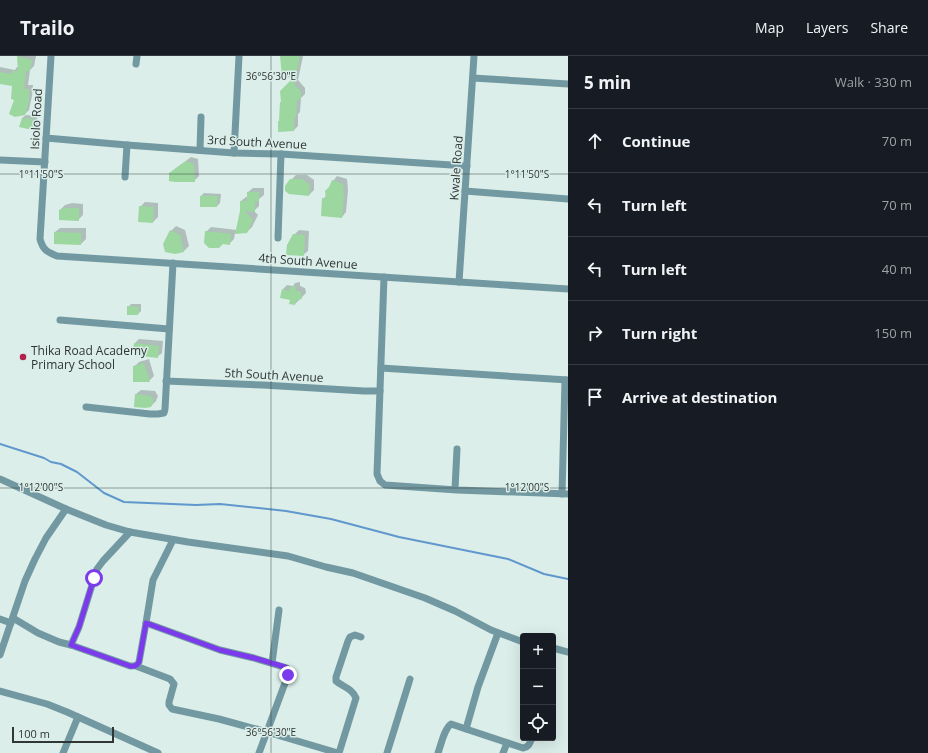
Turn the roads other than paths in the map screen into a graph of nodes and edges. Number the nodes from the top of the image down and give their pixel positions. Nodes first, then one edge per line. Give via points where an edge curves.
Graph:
1 (51, 56) edge
2 (239, 56) edge
3 (474, 56) edge
4 (473, 78) junction
5 (568, 84) edge
6 (201, 117) dead end
7 (46, 138) junction
8 (127, 145) junction
9 (200, 150) junction
10 (234, 152) junction
11 (281, 154) junction
12 (0, 160) edge
13 (45, 162) junction
14 (467, 166) junction
15 (125, 177) dead end
16 (465, 191) junction
17 (568, 198) edge
18 (278, 238) dead end
19 (48, 253) joint
20 (173, 263) junction
21 (384, 277) junction
22 (459, 282) junction
23 (568, 289) edge
24 (60, 320) dead end
25 (169, 329) junction
26 (381, 368) junction
27 (567, 380) edge
28 (166, 381) junction
29 (380, 391) junction
30 (86, 407) dead end
31 (457, 449) dead end
32 (0, 479) edge
33 (456, 489) junction
34 (565, 494) edge
35 (66, 509) junction
36 (130, 532) junction
37 (173, 540) junction
38 (279, 610) dead end
39 (0, 619) edge
40 (12, 620) junction
41 (146, 623) junction
42 (498, 633) junction
43 (361, 637) dead end
44 (520, 641) edge
45 (71, 645) junction
46 (556, 649) edge
47 (568, 652) edge
48 (0, 655) edge
49 (272, 663) junction
50 (136, 666) junction
51 (410, 679) dead end
52 (0, 691) edge
53 (78, 717) junction
54 (466, 729) junction
55 (267, 732) junction
56 (531, 741) edge
57 (507, 743) junction
58 (63, 753) edge
59 (158, 753) edge
60 (259, 753) edge
61 (338, 753) edge
62 (387, 753) edge
63 (438, 753) edge
64 (503, 753) edge

1 - 7 street, Isiolo Road
2 - 10 street
3 - 4 street, Kwale Road
4 - 5 street
4 - 14 street, Kwale Road
6 - 9 street
7 - 8 street, 3rd South Avenue
7 - 13 street, Isiolo Road
8 - 9 street, 3rd South Avenue
8 - 15 street
9 - 10 street, 3rd South Avenue
10 - 11 street, 3rd South Avenue
11 - 14 street, 3rd South Avenue
11 - 18 street
12 - 13 street
13 - 19 street, Isiolo Road via 40,239
14 - 16 street, Kwale Road
16 - 17 street
16 - 22 street, Kwale Road
19 - 20 street, 4th South Avenue via 57,256
20 - 21 street, 4th South Avenue
20 - 25 street
21 - 22 street, 4th South Avenue
21 - 26 street
22 - 23 street, 4th South Avenue
24 - 25 street
25 - 28 street
26 - 27 street
26 - 29 street
27 - 34 street
28 - 29 street, 5th South Avenue
28 - 30 street via 164,413 150,414
29 - 33 street via 377,474 380,481 385,485
31 - 33 street
32 - 35 street
33 - 34 street
35 - 36 street
35 - 40 street via 35,559
36 - 37 street
36 - 45 street via 97,568
37 - 41 street via 153,580
37 - 42 street via 288,556 353,573 425,598
38 - 49 street
39 - 40 street
40 - 45 street
40 - 48 street
41 - 49 street via 220,650
41 - 50 street via 139,662
42 - 44 street
42 - 54 street
43 - 61 street via 350,637 336,677 336,681 351,690 356,698
45 - 50 street
46 - 47 street
49 - 55 street via 287,668 288,675
50 - 55 street via 170,678 174,684 169,702 172,709
51 - 62 street
52 - 53 street via 47,704
53 - 58 street
53 - 59 street
54 - 57 street
54 - 63 street via 451,724 448,726
55 - 60 street
55 - 61 street
56 - 57 street via 526,747
57 - 64 street

